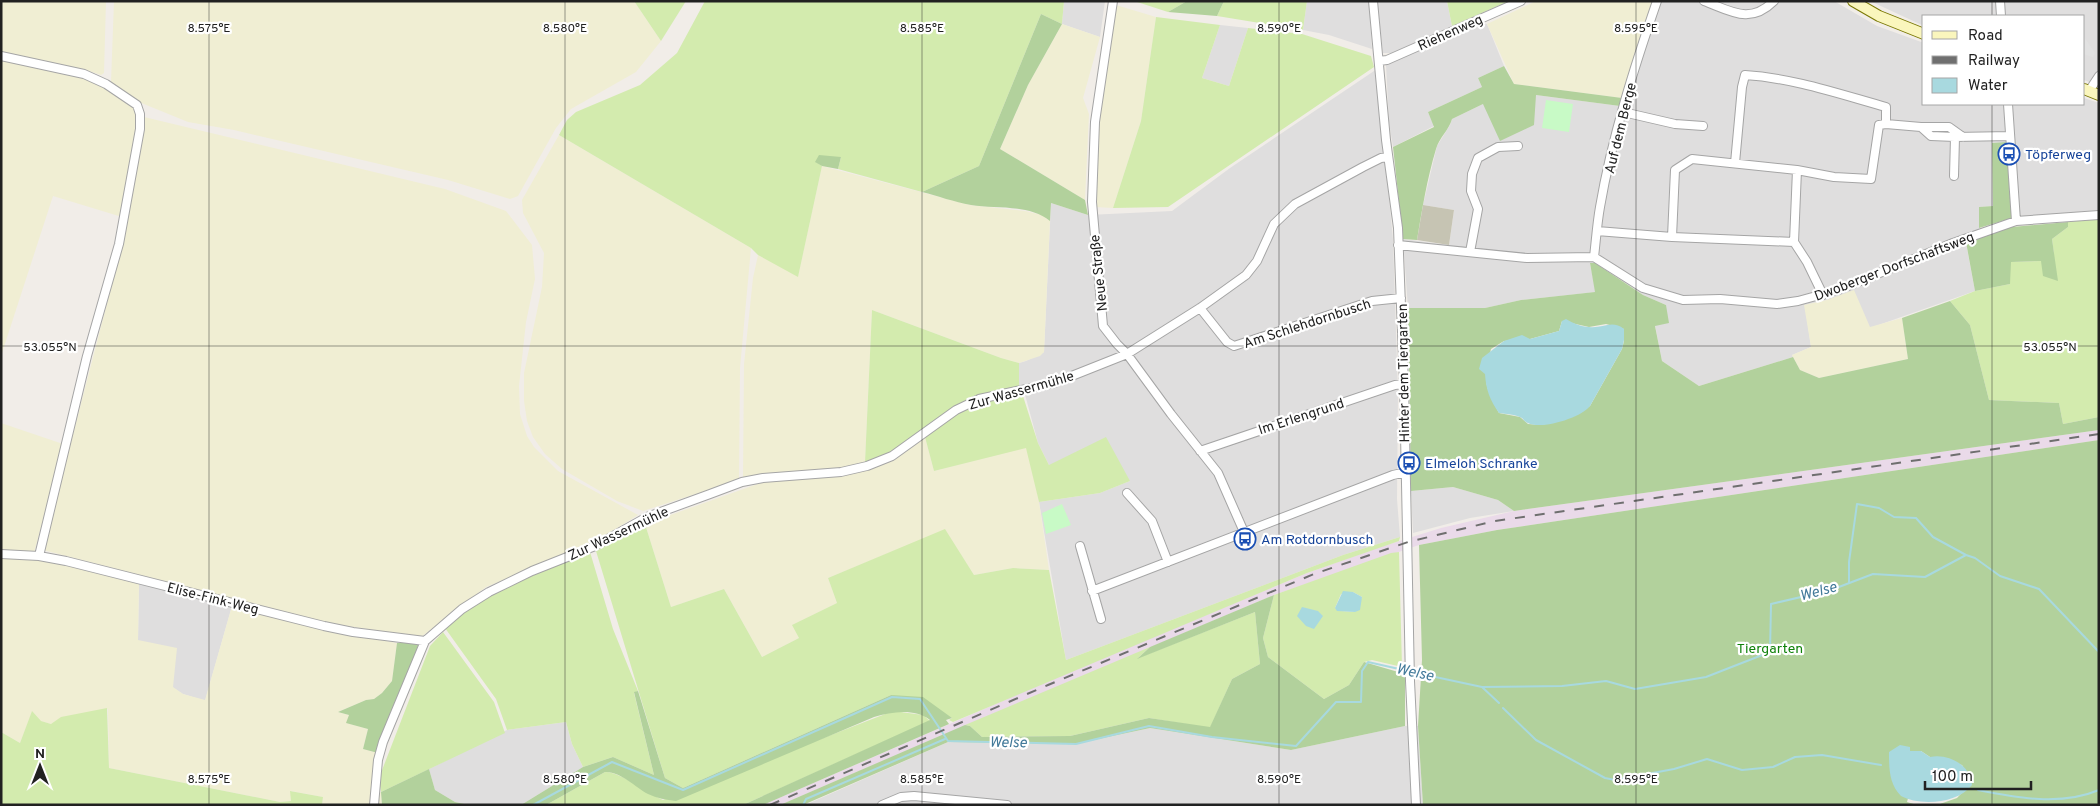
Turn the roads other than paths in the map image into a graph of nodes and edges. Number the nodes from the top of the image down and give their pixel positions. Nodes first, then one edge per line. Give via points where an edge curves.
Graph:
1 (1113, 1) edge
2 (1373, 1) edge
3 (1521, 1) edge
4 (1657, 1) edge
5 (1704, 1) edge
6 (1774, 1) edge
7 (1853, 1) edge
8 (2000, 1) edge
9 (2001, 15) edge
10 (1922, 33) edge
11 (1, 56) edge
12 (1379, 61) junction
13 (2099, 76) edge
14 (2091, 91) edge
15 (2008, 105) edge
16 (1623, 112) junction
17 (1886, 124) junction
18 (1703, 126) dead end
19 (2010, 136) junction
20 (1959, 137) junction
21 (1518, 146) dead end
22 (1388, 157) junction
23 (1735, 163) junction
24 (1797, 170) junction
25 (1954, 176) dead end
26 (2099, 214) edge
27 (2016, 221) junction
28 (1597, 231) junction
29 (1672, 237) junction
30 (1794, 242) junction
31 (1398, 245) junction
32 (1470, 252) junction
33 (1594, 257) junction
34 (1822, 295) junction
35 (1401, 298) junction
36 (1200, 308) junction
37 (1127, 354) junction
38 (1404, 384) junction
39 (1200, 451) junction
40 (1406, 472) junction
41 (1127, 493) dead end
42 (1244, 532) junction
43 (1080, 546) dead end
44 (1, 554) edge
45 (39, 556) junction
46 (1168, 562) junction
47 (1092, 591) junction
48 (1101, 619) dead end
49 (425, 641) junction
50 (374, 805) edge
51 (882, 805) edge
52 (1007, 805) edge
53 (1416, 805) edge

1 - 37 street, Neue Straße via 1095,122 1092,222 1103,326
2 - 12 street, Hinter dem Tiergarten
3 - 12 street, Riehenweg
4 - 16 street, Auf dem Berge
5 - 6 street via 1744,16 1760,13
7 - 10 street via 1879,16
8 - 9 street
11 - 45 street via 84,74 106,84 137,106 140,114 119,244 87,356
12 - 22 street, Hinter dem Tiergarten
13 - 14 street
15 - 19 street
16 - 18 street via 1675,124
16 - 28 street, Auf dem Berge
17 - 20 street via 1949,127
17 - 23 street via 1886,107 1807,84 1745,75
17 - 24 street via 1879,125 1871,180
19 - 20 street
19 - 27 street
20 - 25 street
21 - 32 street via 1498,147 1478,158 1472,174 1471,191 1478,209
22 - 31 street, Hinter dem Tiergarten
22 - 36 street, Zur Wassermühle via 1295,204 1274,224 1258,262 1250,272
23 - 24 street
23 - 29 street via 1692,160 1675,170
24 - 30 street
26 - 27 street, Dwoberger Dorfschaftsweg
27 - 34 street, Dwoberger Dorfschaftsweg
28 - 29 street
28 - 33 street, Auf dem Berge
29 - 30 street
30 - 34 street
31 - 32 street
31 - 35 street, Hinter dem Tiergarten
32 - 33 street via 1527,258
33 - 34 street, Dwoberger Dorfschaftsweg via 1643,288 1683,300 1778,304
35 - 36 street, Am Schlehdornbusch via 1372,301 1234,346 1227,342
35 - 38 street, Hinter dem Tiergarten
36 - 37 street, Zur Wassermühle
37 - 39 street, Neue Straße
37 - 49 street, Zur Wassermühle via 1054,383 979,399 956,410 892,456 866,466 841,472 742,482 647,517 595,546 489,592 462,609
38 - 39 street, Im Erlengrund
38 - 40 street, Hinter dem Tiergarten
39 - 42 street, Neue Straße via 1218,473
40 - 42 street
40 - 53 street, Hinter dem Tiergarten
41 - 46 street via 1152,521
42 - 46 street
43 - 47 street
44 - 45 street, Elise-Fink-Weg
45 - 49 street, Elise-Fink-Weg via 324,626
46 - 47 street
47 - 48 street
49 - 50 street via 383,742
51 - 52 street via 901,797 914,796

